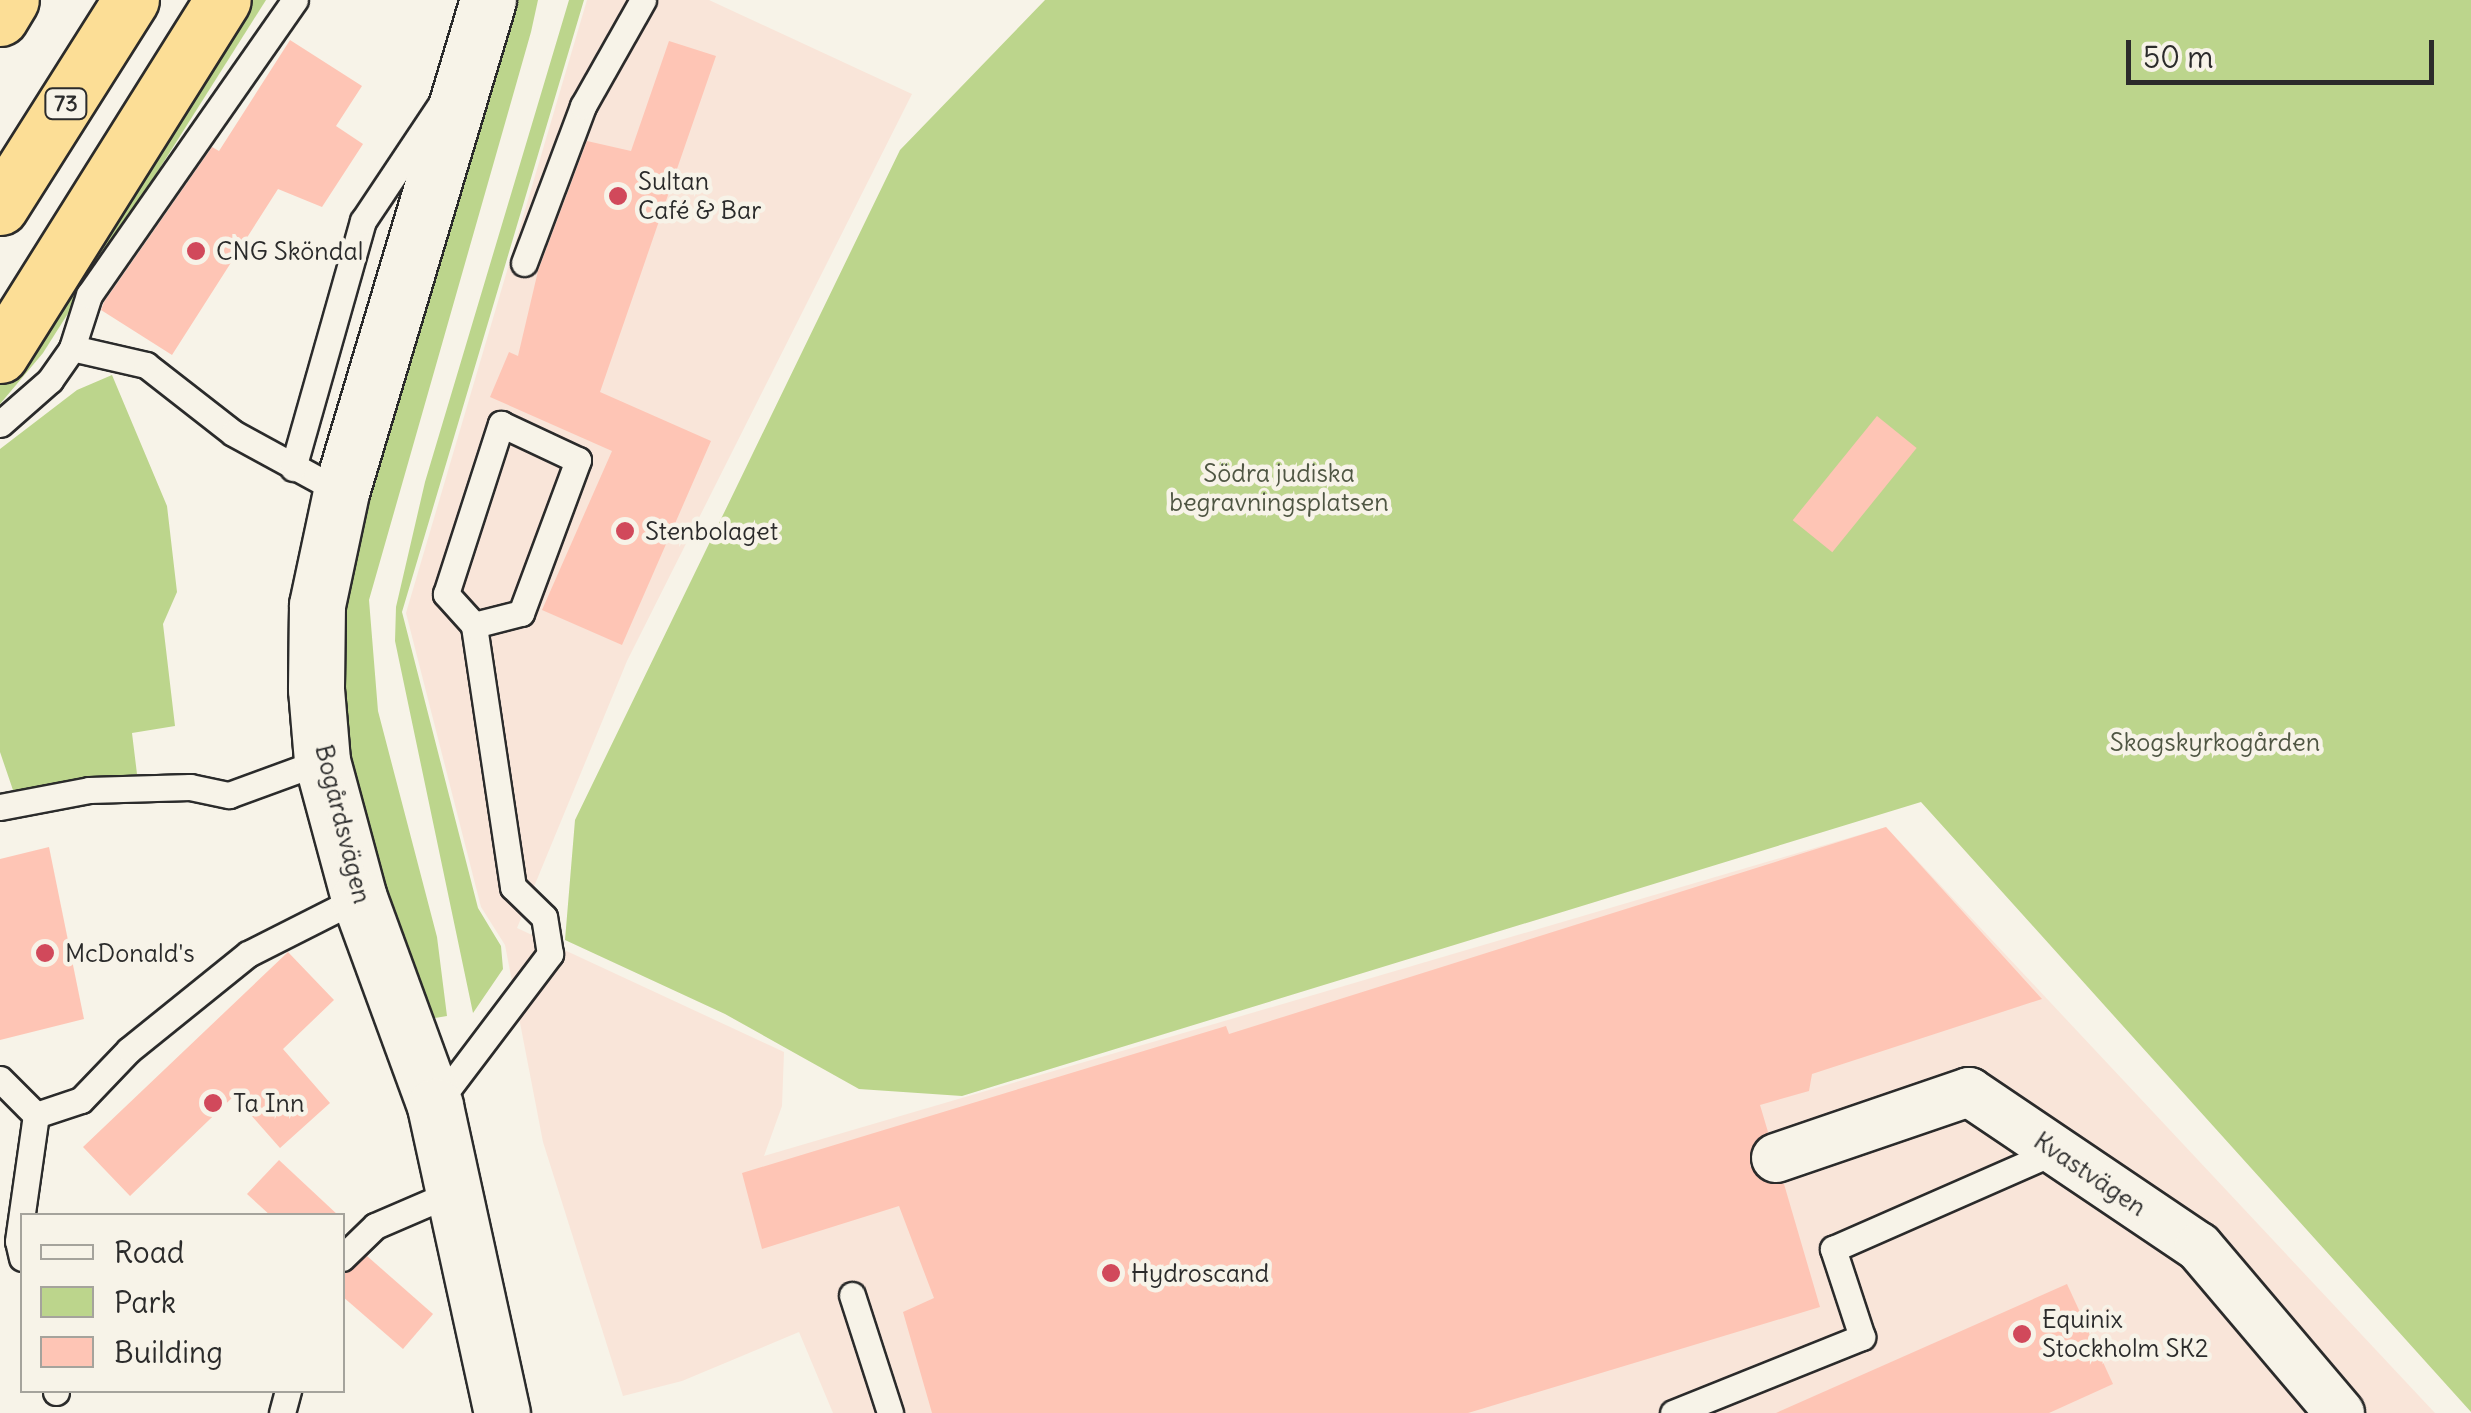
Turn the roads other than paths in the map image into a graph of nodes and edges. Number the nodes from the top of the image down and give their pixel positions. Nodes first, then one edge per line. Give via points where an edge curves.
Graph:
1 (11, 0) edge
2 (132, 0) edge
3 (223, 0) edge
4 (294, 0) edge
5 (488, 0) edge
6 (643, 0) edge
7 (0, 18) edge
8 (0, 208) edge
9 (524, 263) dead end
10 (72, 348) junction
11 (0, 355) edge
12 (0, 424) edge
13 (317, 480) junction
14 (474, 624) junction
15 (322, 761) junction
16 (0, 806) edge
17 (359, 898) junction
18 (0, 1079) edge
19 (435, 1106) junction
20 (36, 1115) junction
21 (2056, 1151) junction
22 (1776, 1158) dead end
23 (454, 1192) junction
24 (22, 1213) edge
25 (345, 1255) edge
26 (852, 1295) dead end
27 (502, 1413) edge
28 (890, 1413) edge
29 (1673, 1413) edge
30 (2340, 1413) edge

1 - 7 highway
2 - 8 highway, 73
3 - 11 highway
4 - 10 lane via 89,295
5 - 13 street, Bogårdsvägen
6 - 9 lane via 583,106
10 - 12 lane via 50,380
10 - 13 lane via 146,365 233,433
13 - 15 street, Bogårdsvägen
14 - 14 lane via 521,614 578,460 500,424 446,594
14 - 19 lane via 514,887 544,917 550,954
15 - 16 lane via 229,795 190,787 89,790
15 - 17 street, Bogårdsvägen
17 - 19 street, Bogårdsvägen
17 - 20 lane via 248,954 130,1050 81,1100
18 - 20 lane
19 - 23 street, Bogårdsvägen
20 - 24 lane
21 - 22 street, Kvastvägen via 1968,1092
21 - 29 lane via 1833,1249 1862,1337
21 - 30 street, Kvastvägen via 2199,1247
23 - 25 lane via 376,1226
23 - 27 street, Bogårdsvägen
26 - 28 lane

